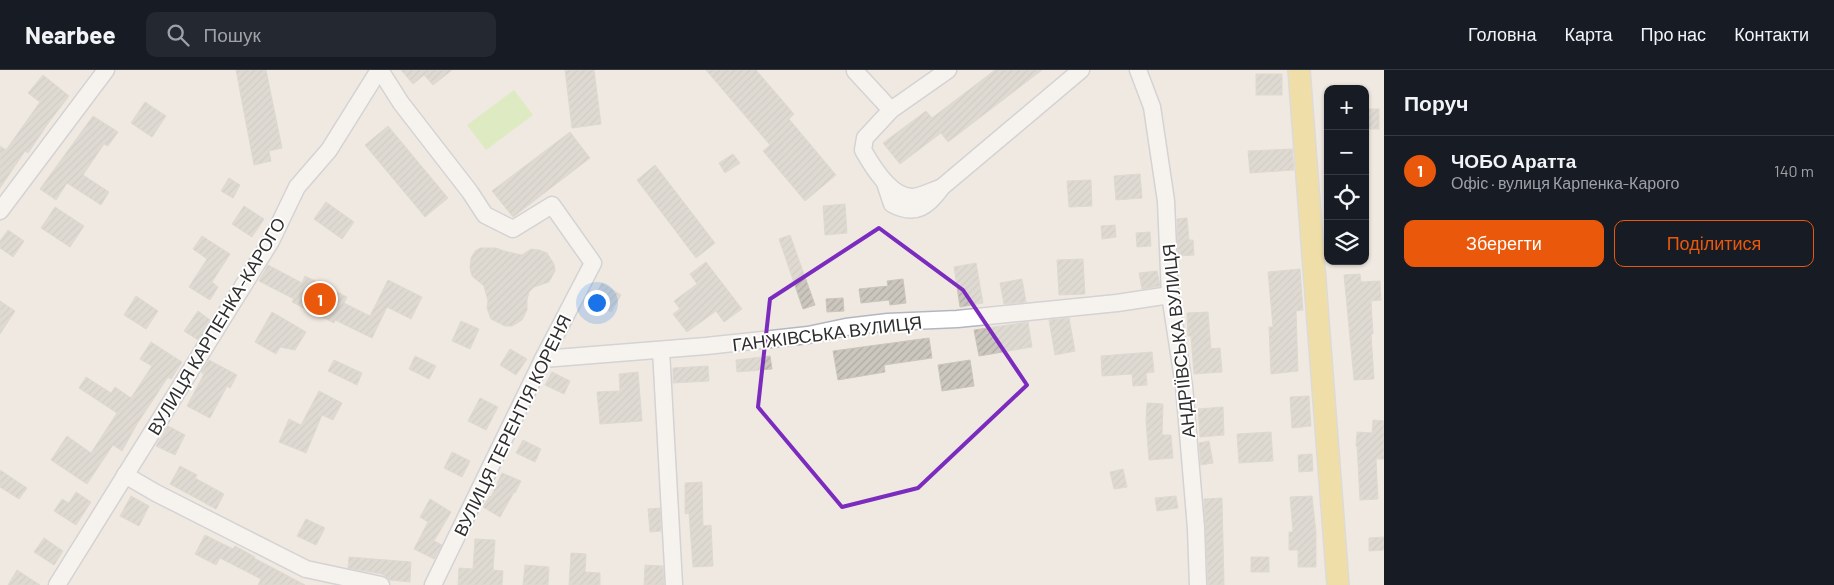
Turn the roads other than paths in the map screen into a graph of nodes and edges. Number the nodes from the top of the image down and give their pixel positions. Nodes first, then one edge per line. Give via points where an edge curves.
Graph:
1 (106, 70) edge
2 (380, 70) edge
3 (857, 70) edge
4 (948, 70) edge
5 (1081, 70) edge
6 (1138, 70) edge
7 (1299, 70) edge
8 (891, 110) junction
9 (0, 211) edge
10 (1170, 295) junction
11 (661, 350) junction
12 (543, 359) junction
13 (125, 475) junction
14 (57, 585) edge
15 (381, 585) edge
16 (433, 585) edge
17 (674, 585) edge
18 (1198, 585) edge
19 (1338, 585) edge

1 - 9 street
2 - 12 street, ВУЛИЦЯ ТЕРЕНТІЯ КОРЕНЯ via 485,215 513,229 552,205 593,263
2 - 13 street, ВУЛИЦЯ КАРПЕНКА-КАРОГО via 329,150 297,186 271,241
3 - 8 street
4 - 8 street
5 - 8 street via 942,187 912,197 900,194 885,183 863,150 865,138
6 - 10 street, АНДРІЇВСЬКА ВУЛИЦЯ via 1152,107 1166,201
7 - 19 main road
10 - 11 street, ГАНЖІВСЬКА ВУЛИЦЯ via 957,319 888,322 808,335
10 - 18 street, АНДРІЇВСЬКА ВУЛИЦЯ via 1184,386
11 - 12 street, ГАНЖІВСЬКА ВУЛИЦЯ
11 - 17 street
12 - 16 street, ВУЛИЦЯ ТЕРЕНТІЯ КОРЕНЯ
13 - 14 street, ВУЛИЦЯ КАРПЕНКА-КАРОГО
13 - 15 street via 306,569

